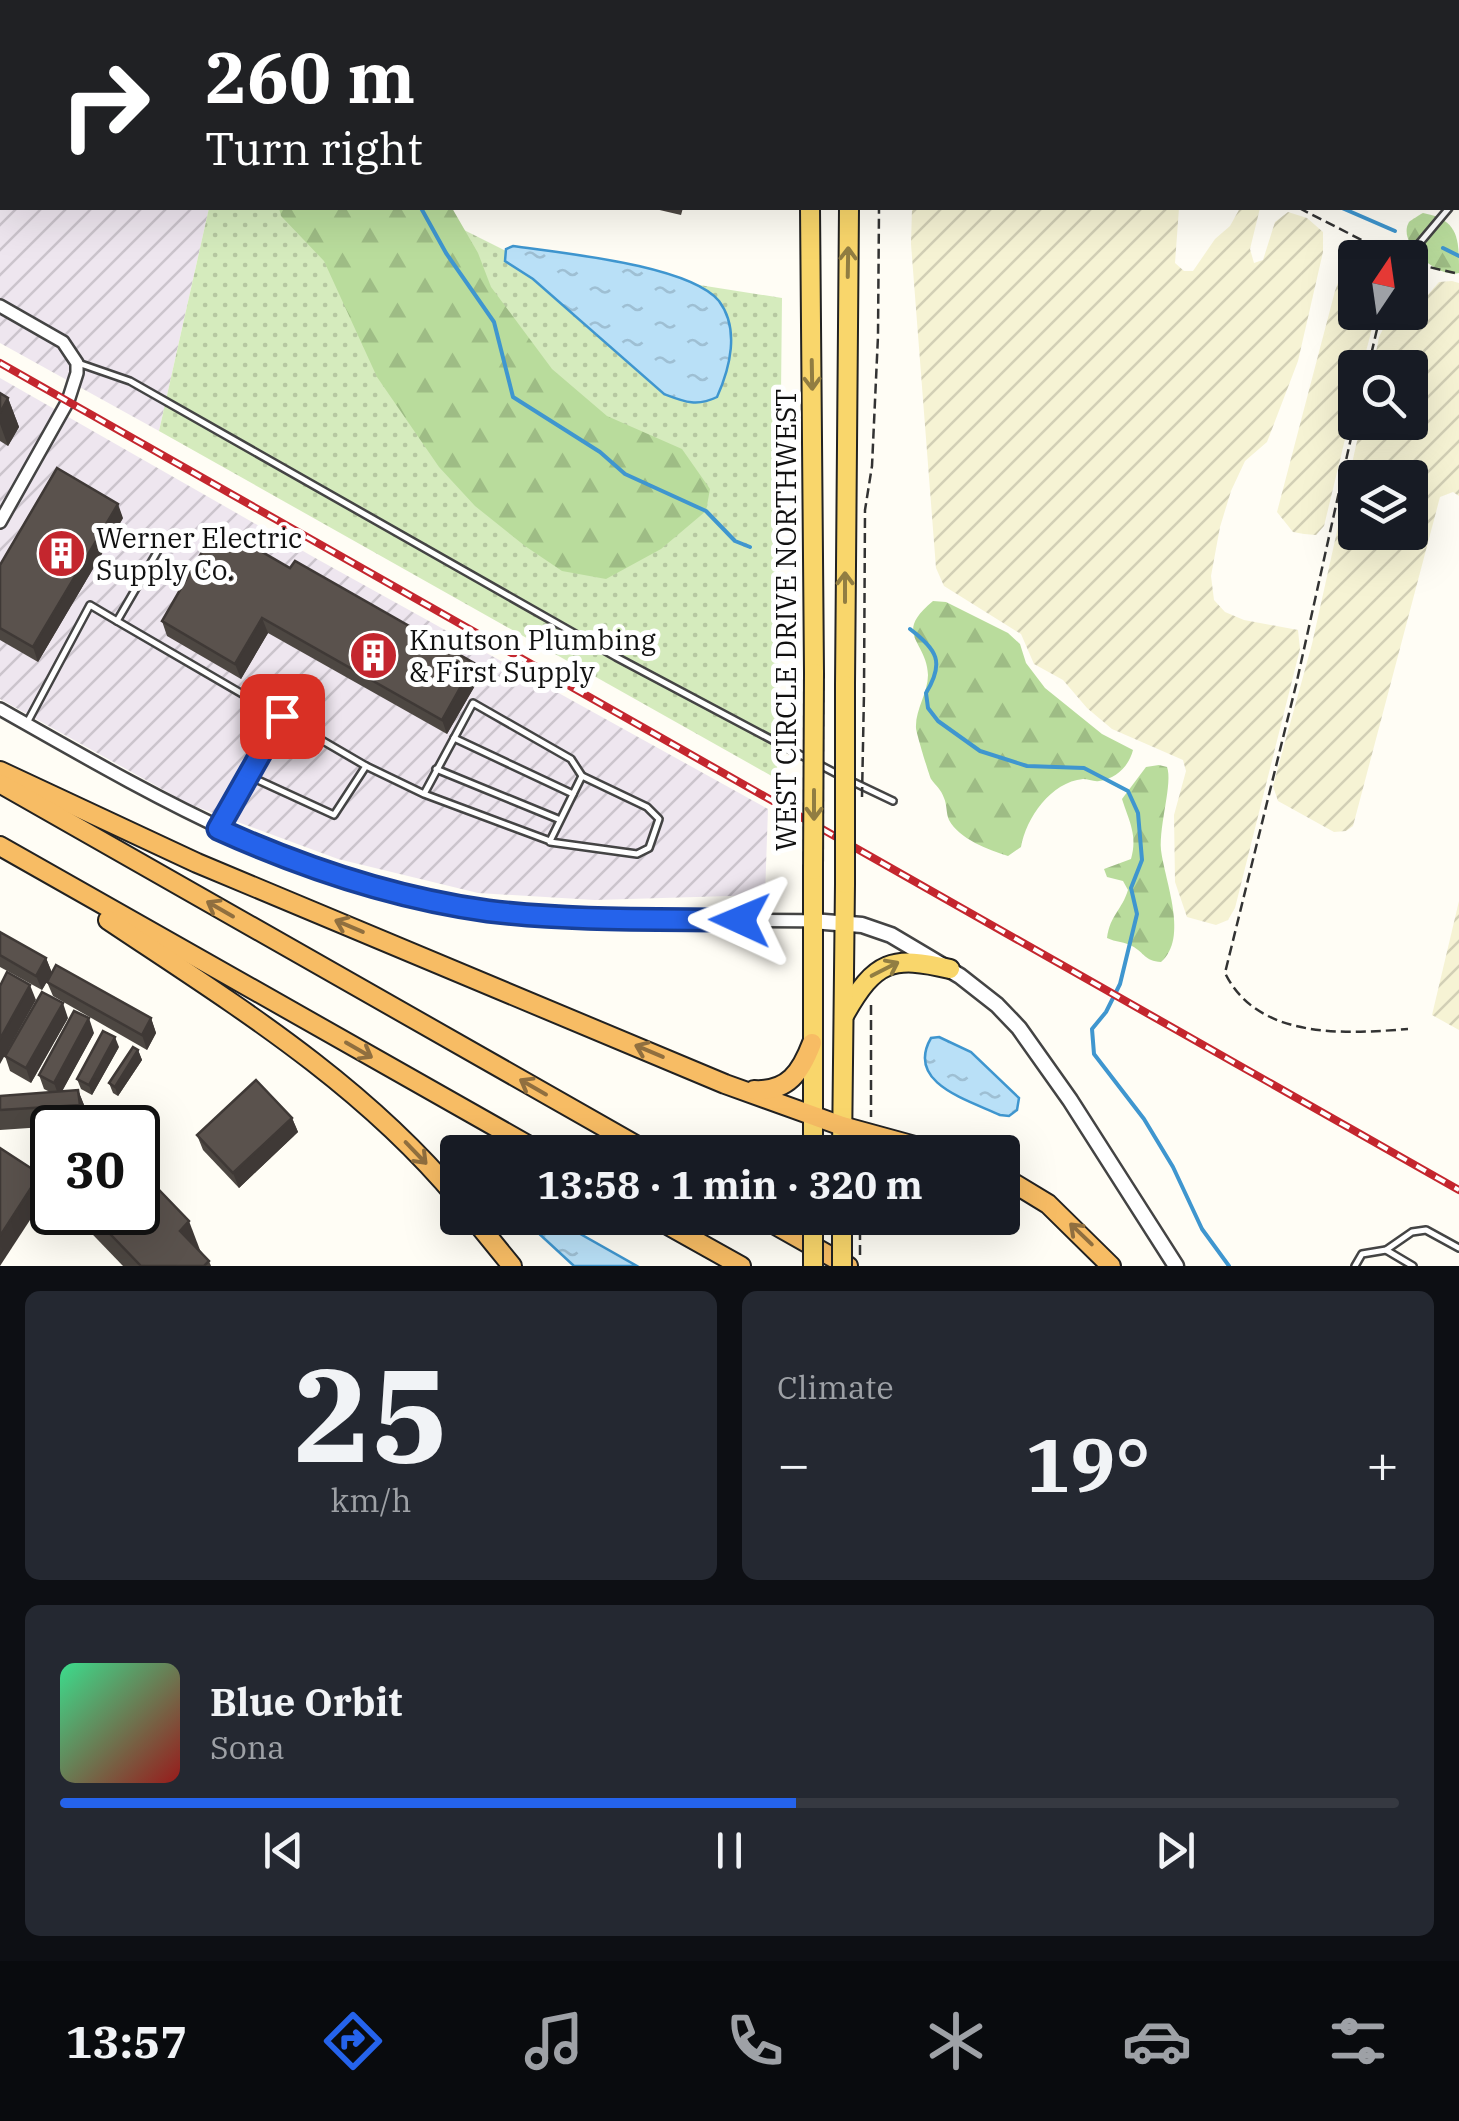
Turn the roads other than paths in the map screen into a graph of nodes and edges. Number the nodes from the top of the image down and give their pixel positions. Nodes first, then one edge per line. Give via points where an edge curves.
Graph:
1 (810, 210) edge
2 (849, 210) edge
3 (1447, 210) edge
4 (1424, 240) edge
5 (0, 306) edge
6 (77, 362) junction
7 (0, 522) edge
8 (163, 542) dead end
9 (117, 621) junction
10 (0, 709) edge
11 (282, 716) junction
12 (27, 724) junction
13 (454, 738) junction
14 (366, 766) junction
15 (436, 769) junction
16 (0, 771) edge
17 (248, 776) junction
18 (582, 776) junction
19 (0, 784) edge
20 (424, 794) junction
21 (573, 794) junction
22 (894, 800) dead end
23 (560, 819) junction
24 (218, 829) junction
25 (550, 842) junction
26 (0, 846) edge
27 (812, 921) junction
28 (844, 922) junction
29 (950, 969) junction
30 (843, 1019) junction
31 (812, 1043) junction
32 (739, 1089) junction
33 (813, 1116) junction
34 (842, 1126) junction
35 (510, 1135) edge
36 (618, 1135) edge
37 (813, 1135) edge
38 (842, 1135) edge
39 (872, 1135) edge
40 (440, 1180) edge
41 (1020, 1187) edge
42 (487, 1235) edge
43 (686, 1235) edge
44 (791, 1235) edge
45 (813, 1235) edge
46 (843, 1235) edge
47 (1459, 1248) edge
48 (1386, 1250) junction
49 (512, 1266) edge
50 (740, 1266) edge
51 (813, 1266) edge
52 (845, 1266) edge
53 (1111, 1266) edge
54 (1176, 1266) edge
55 (1355, 1266) edge
56 (1414, 1266) edge

1 -> 27 main road, WEST CIRCLE DRIVE NORTHWEST, bridge
28 -> 2 main road, bridge
3 - 4 lane
5 - 6 street via 52,333
6 - 7 street via 68,402
6 - 22 lane via 130,381 616,657
8 - 9 lane
9 - 11 lane
9 - 12 lane via 90,605
10 - 12 street
11 - 14 lane
11 - 17 lane
12 - 24 street
13 - 15 lane
13 - 18 lane via 473,703 571,759
13 - 21 lane
14 - 17 lane via 334,815
14 - 20 lane
15 - 20 lane
15 - 23 lane
32 -> 16 highway via 197,863
17 - 24 lane
18 - 21 lane
18 - 25 lane via 660,819 649,848 637,854
36 -> 19 highway
20 - 25 lane
21 - 23 lane
23 - 25 lane
24 - 27 street via 340,877 465,907 545,916
26 -> 35 highway
26 -> 40 highway via 313,1060
27 - 28 street
27 - 31 main road, WEST CIRCLE DRIVE NORTHWEST
28 - 29 street via 891,935
28 - 30 main road
30 -> 29 main road via 879,968 912,961
29 - 54 street via 1019,1028
30 - 34 main road
31 - 32 highway via 785,1086
31 - 33 main road, WEST CIRCLE DRIVE NORTHWEST
32 - 33 highway
33 - 34 highway
33 - 37 main road, WEST CIRCLE DRIVE NORTHWEST
34 - 38 main road
34 - 39 highway
53 -> 41 highway via 1048,1204
42 - 49 highway
43 - 50 highway
44 - 52 highway
45 - 51 main road, bridge
46 - 52 main road, bridge
47 - 48 lane via 1426,1230
48 - 55 lane via 1362,1254
48 - 56 lane

